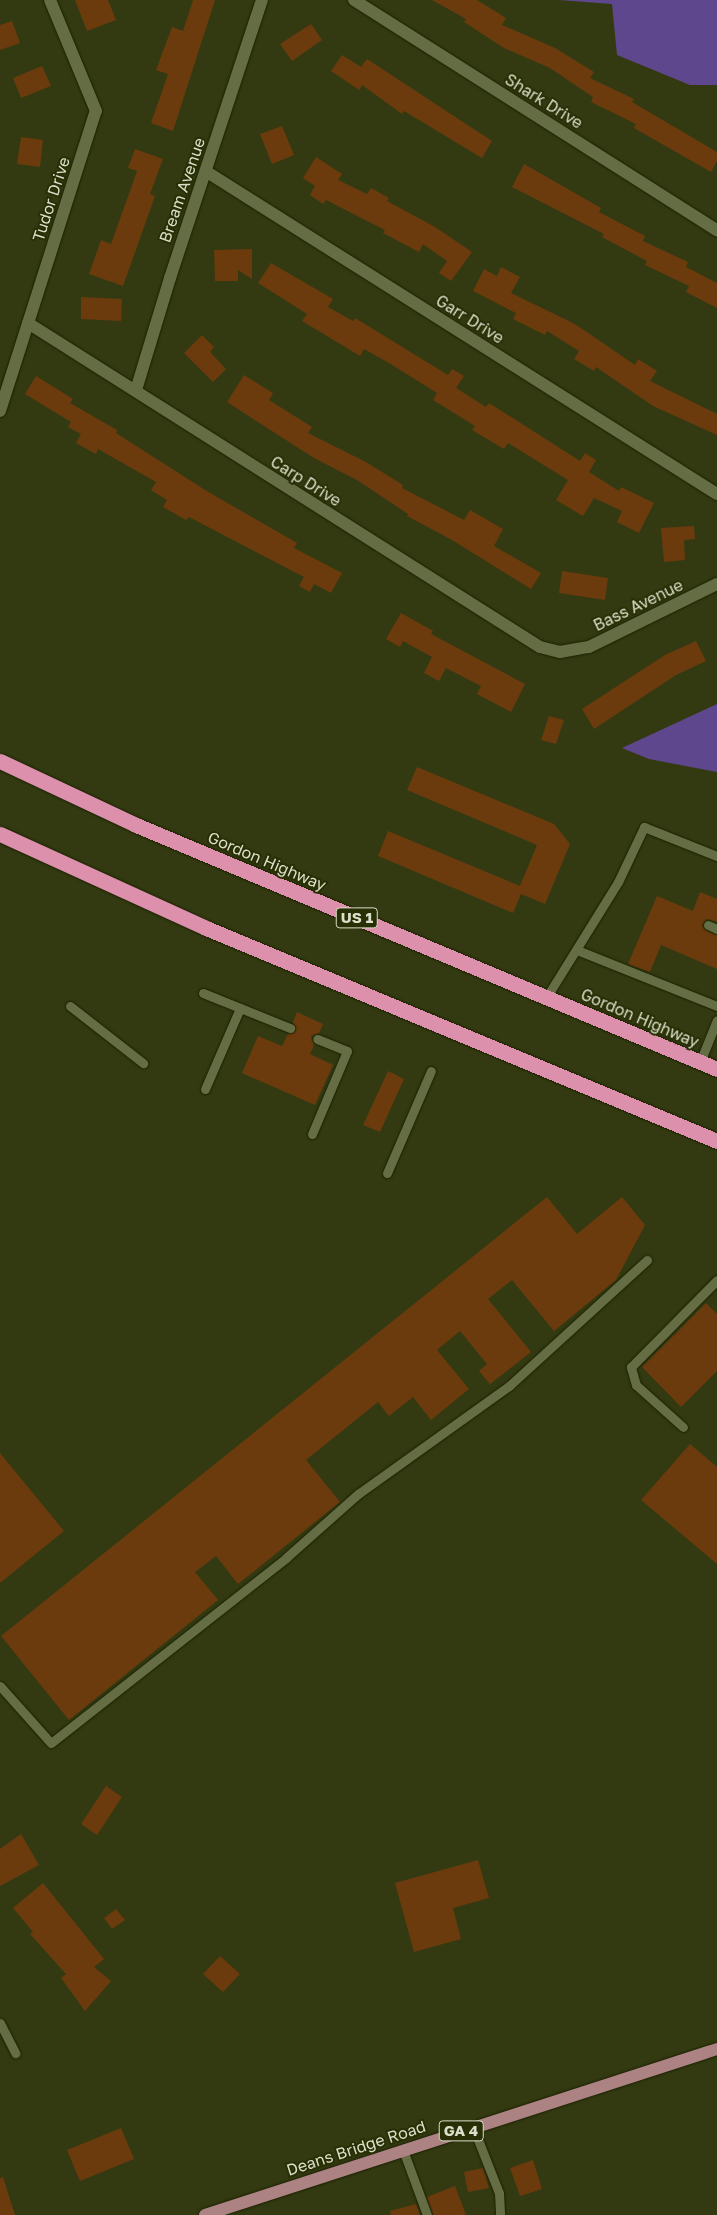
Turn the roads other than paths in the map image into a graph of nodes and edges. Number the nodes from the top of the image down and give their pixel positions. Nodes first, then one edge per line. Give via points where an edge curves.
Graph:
1 (50, 0) edge
2 (262, 0) edge
3 (354, 0) edge
4 (207, 172) junction
5 (717, 230) edge
6 (28, 323) junction
7 (136, 390) junction
8 (0, 411) edge
9 (717, 494) edge
10 (717, 584) edge
11 (573, 651) joint
12 (0, 760) edge
13 (0, 834) edge
14 (717, 856) edge
15 (577, 950) junction
16 (203, 994) dead end
17 (546, 998) junction
18 (70, 1006) dead end
19 (717, 1006) edge
20 (240, 1008) junction
21 (717, 1021) edge
22 (290, 1028) dead end
23 (317, 1039) dead end
24 (700, 1062) junction
25 (143, 1064) dead end
26 (717, 1069) edge
27 (431, 1071) dead end
28 (205, 1088) dead end
29 (312, 1134) dead end
30 (717, 1141) edge
31 (387, 1173) dead end
32 (647, 1260) dead end
33 (717, 1280) edge
34 (683, 1427) dead end
35 (0, 1686) edge
36 (0, 2023) edge
37 (717, 2049) edge
38 (15, 2053) dead end
39 (472, 2127) junction
40 (402, 2150) junction
41 (205, 2215) edge
42 (427, 2215) edge
43 (500, 2215) edge

1 - 6 street, Tudor Drive via 96,111
2 - 4 street, Bream Avenue
3 - 5 street, Shark Drive
4 - 7 street, Bream Avenue
4 - 9 street, Garr Drive
6 - 7 street, Carp Drive
6 - 8 street, Tudor Drive
7 - 11 street, Carp Drive via 531,643 552,651
10 - 11 street, Bass Avenue via 605,640
12 - 17 highway, Gordon Highway / US 1 via 136,825
13 - 30 highway via 134,897
14 - 15 lane via 644,827 618,882
15 - 17 lane
15 - 19 lane
16 - 20 lane
17 - 24 highway, Gordon Highway / US 1
18 - 25 lane
20 - 22 lane
20 - 28 lane
21 - 24 lane
23 - 29 lane via 347,1051
24 - 26 highway, Gordon Highway / US 1
27 - 31 lane
32 - 35 lane via 509,1386 358,1494 287,1557 51,1743
33 - 34 lane via 631,1367 636,1385
36 - 38 lane
37 - 39 main road, Deans Bridge Road / GA 4
39 - 40 main road, Deans Bridge Road / GA 4
39 - 43 lane via 499,2193
40 - 41 main road, Deans Bridge Road / GA 4
40 - 42 lane

